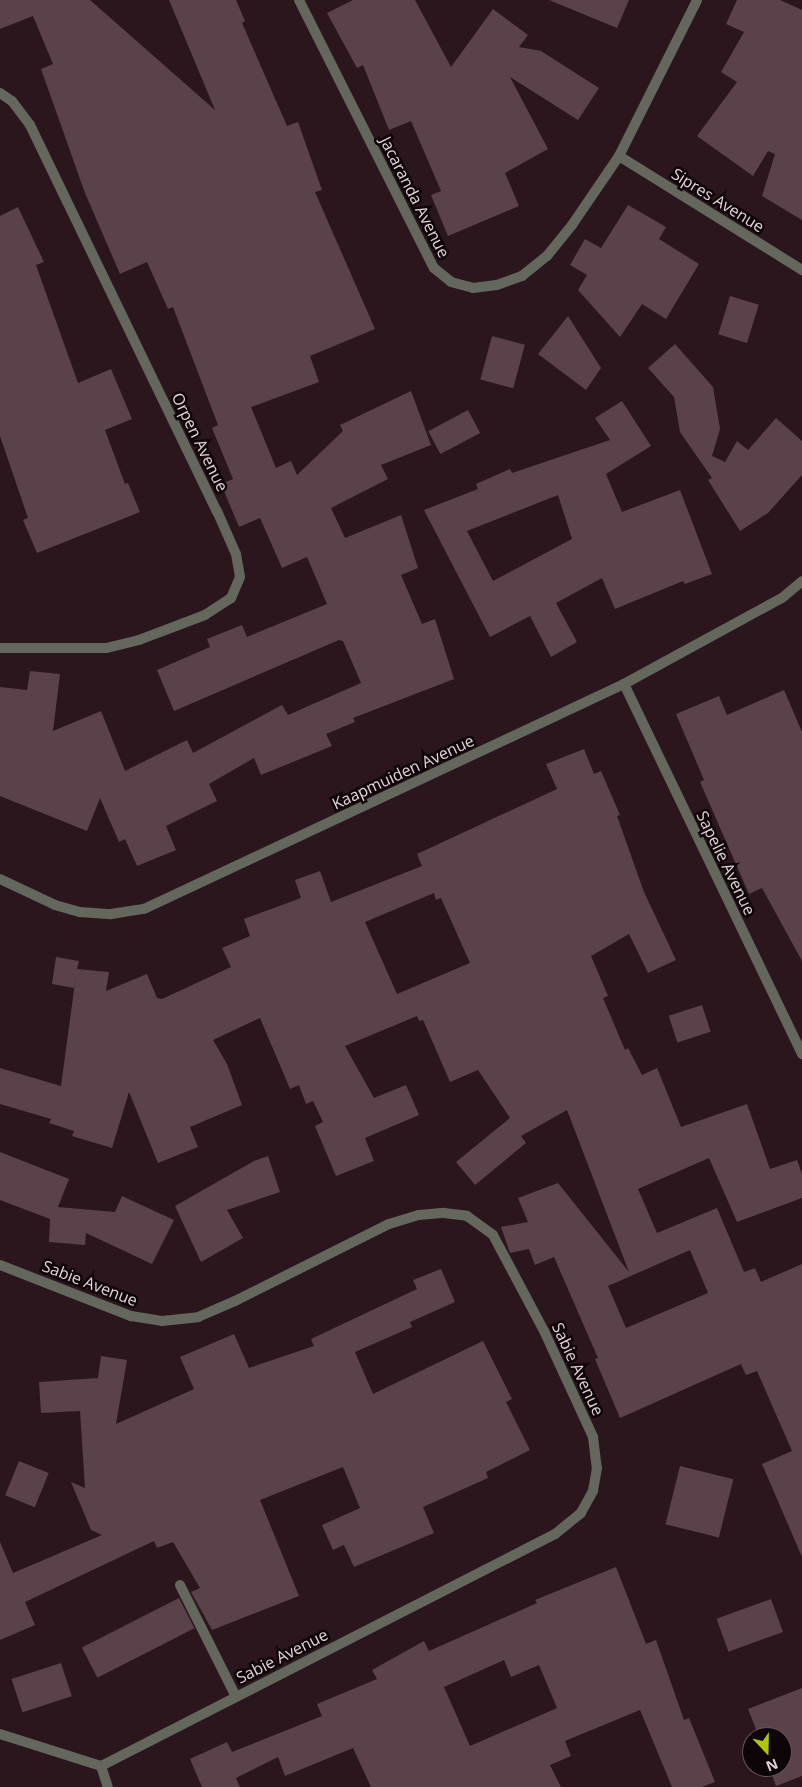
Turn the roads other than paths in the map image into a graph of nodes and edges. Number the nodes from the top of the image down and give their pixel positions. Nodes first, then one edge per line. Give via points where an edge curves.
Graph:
1 (299, 0) edge
2 (698, 0) edge
3 (0, 93) edge
4 (619, 156) junction
5 (802, 270) edge
6 (802, 580) edge
7 (0, 648) edge
8 (624, 684) junction
9 (0, 879) edge
10 (801, 1050) edge
11 (0, 1265) edge
12 (180, 1585) dead end
13 (236, 1697) junction
14 (0, 1734) edge
15 (101, 1766) junction
16 (108, 1787) edge

1 - 4 street, Jacaranda Avenue via 418,240 434,268 451,282 481,287 522,276 552,250
2 - 4 street, Jacaranda Avenue
3 - 7 street, Orpen Avenue via 12,101 30,125 217,511 236,554 240,577 231,598 204,615 139,640 106,648
4 - 5 street, Sipres Avenue
6 - 8 street, Kaapmuiden Avenue via 782,598
8 - 9 street, Kaapmuiden Avenue via 144,909 112,914 80,912 55,905
8 - 10 street, Sapelie Avenue
11 - 13 street, Sabie Avenue via 131,1316 162,1321 198,1317 389,1224 419,1215 444,1213 467,1216 493,1235 545,1333 593,1437 598,1468 589,1499 581,1513 555,1534
12 - 13 street
13 - 15 street, Sabie Avenue
14 - 15 street
15 - 16 street

